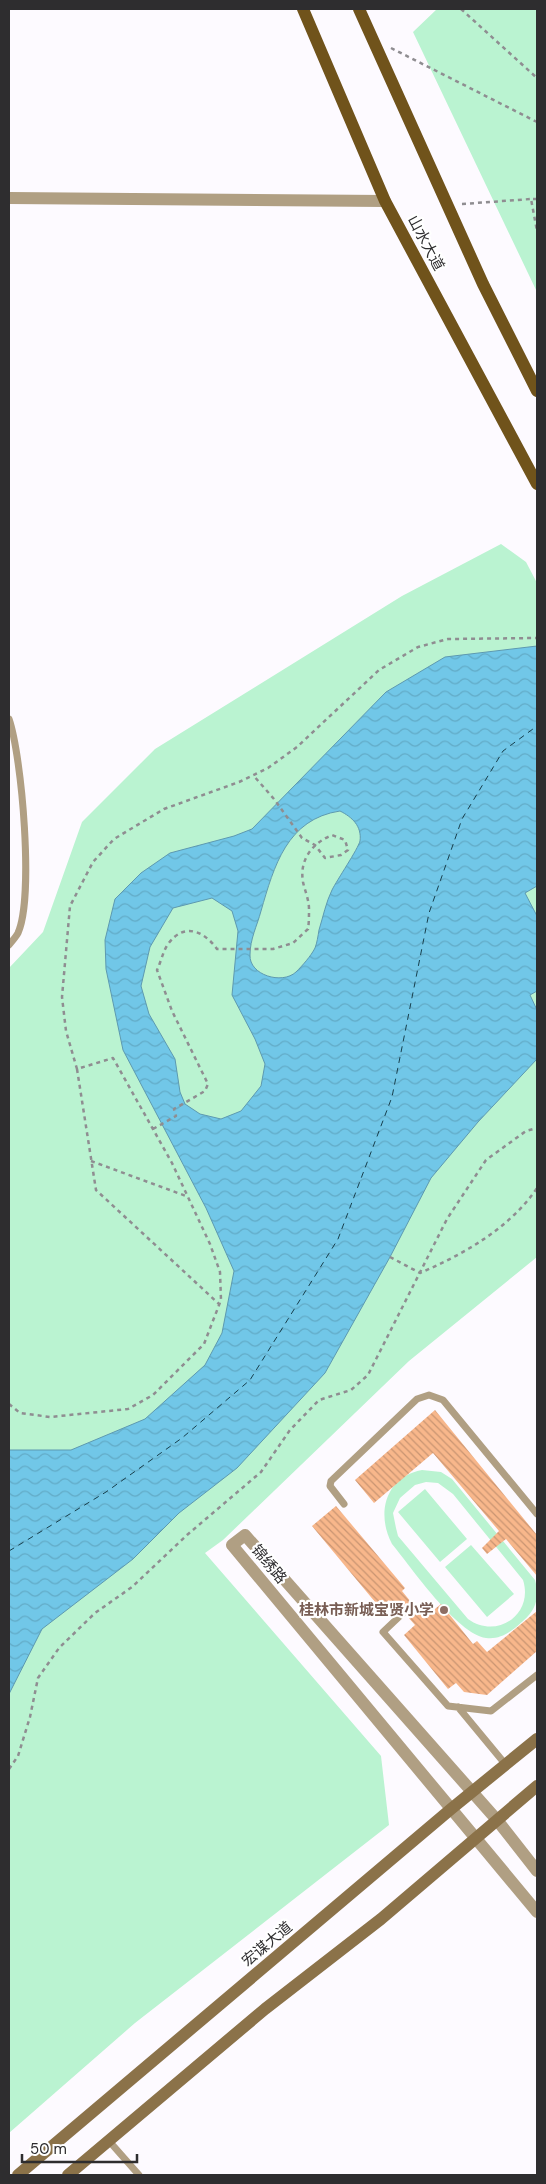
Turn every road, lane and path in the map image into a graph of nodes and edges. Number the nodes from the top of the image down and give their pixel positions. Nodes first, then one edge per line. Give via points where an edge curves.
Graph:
1 (304, 9) edge
2 (359, 9) edge
3 (461, 9) edge
4 (372, 38) junction
5 (537, 78) edge
6 (537, 122) edge
7 (9, 198) edge
8 (531, 199) junction
9 (537, 199) edge
10 (385, 201) junction
11 (447, 205) junction
12 (537, 231) edge
13 (537, 391) edge
14 (537, 484) edge
15 (537, 638) edge
16 (9, 719) edge
17 (253, 775) junction
18 (315, 845) junction
19 (9, 946) edge
20 (77, 1069) junction
21 (537, 1128) edge
22 (152, 1129) junction
23 (91, 1161) junction
24 (537, 1188) edge
25 (187, 1196) junction
26 (390, 1257) dead end
27 (420, 1273) junction
28 (219, 1304) junction
29 (9, 1404) edge
30 (344, 1504) dead end
31 (537, 1514) edge
32 (402, 1614) dead end
33 (537, 1675) edge
34 (458, 1707) junction
35 (537, 1739) edge
36 (506, 1765) junction
37 (9, 1769) edge
38 (537, 1786) edge
39 (472, 1792) junction
40 (451, 1809) junction
41 (496, 1820) junction
42 (476, 1838) junction
43 (537, 1871) edge
44 (537, 1912) edge
45 (109, 2141) junction
46 (18, 2175) edge
47 (68, 2175) edge
48 (139, 2175) edge

1 - 10 main road, 山水大道
2 - 4 main road
3 - 5 path
4 - 6 path
4 - 11 main road
7 - 10 street
8 - 9 path
8 - 11 path
8 - 12 path
10 - 14 main road, 山水大道
11 - 13 main road via 482,284
15 - 17 path via 448,639 418,647 379,670 297,747
16 - 19 lane via 17,758 26,858 22,914 18,933
17 - 18 path via 302,838
17 - 20 path via 164,809 114,839 93,862 70,906 62,998 66,1030
18 - 18 path via 332,835 345,840 348,850 325,858
18 - 22 path via 305,862 303,879 309,908 308,929 293,943 273,949 217,949 196,931 185,931 168,943 157,970 172,1011 208,1084 205,1091 174,1110 176,1116
20 - 22 path via 113,1058
20 - 23 path
21 - 27 path via 526,1131 486,1160 447,1219
22 - 25 path
23 - 25 path
23 - 28 path via 96,1190
24 - 27 path via 526,1205 497,1230 449,1261
25 - 28 path via 220,1272
26 - 27 path
27 - 37 path via 368,1375 351,1390 319,1400 290,1430 261,1472 132,1587 95,1613 59,1648 38,1678 18,1756
28 - 29 path via 204,1344 153,1395 128,1409 50,1417 20,1413
30 - 31 lane via 330,1486 331,1481 417,1399 429,1395 443,1400
32 - 34 lane via 383,1632 448,1706
33 - 34 lane via 491,1711
34 - 36 lane
35 - 36 main road, 宏谋大道
36 - 39 main road, 宏谋大道
38 - 41 main road
39 - 40 main road, 宏谋大道
39 - 40 street, 锦绣路 via 245,1535 232,1545
39 - 41 street, 锦绣路
40 - 42 street, 锦绣路
40 - 46 main road, 宏谋大道
41 - 42 main road
41 - 43 street, 锦绣路
42 - 44 street, 锦绣路
42 - 45 main road
45 - 47 main road
45 - 48 lane

